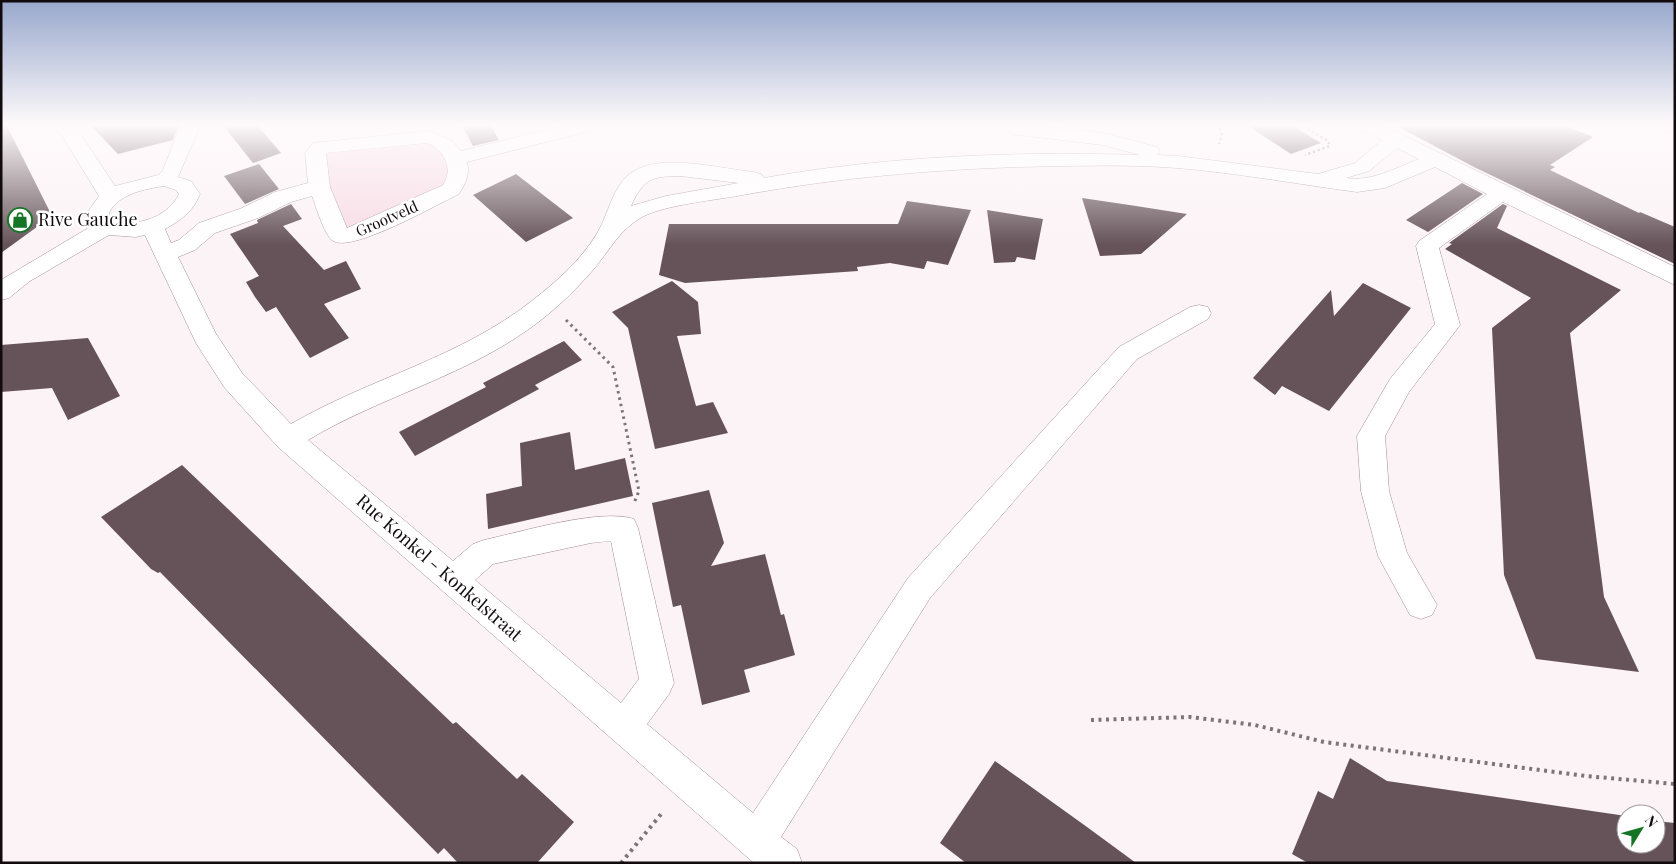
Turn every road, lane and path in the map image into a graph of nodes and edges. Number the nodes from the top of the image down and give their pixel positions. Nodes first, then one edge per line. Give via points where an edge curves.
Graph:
1 (90, 164) edge
2 (175, 164) edge
3 (316, 164) edge
4 (457, 164) edge
5 (942, 164) edge
6 (1196, 164) edge
7 (1367, 164) edge
8 (1427, 164) edge
9 (1444, 164) edge
10 (802, 178) junction
11 (1310, 179) junction
12 (164, 180) junction
13 (319, 187) junction
14 (1502, 193) junction
15 (115, 194) junction
16 (152, 226) junction
17 (613, 226) junction
18 (105, 228) junction
19 (164, 254) junction
20 (1675, 277) edge
21 (1, 292) edge
22 (541, 308) junction
23 (1199, 313) dead end
24 (288, 439) junction
25 (623, 528) junction
26 (453, 580) junction
27 (1421, 605) dead end
28 (1091, 720) dead end
29 (624, 727) junction
30 (1675, 784) edge
31 (662, 813) dead end
32 (770, 852) edge
33 (621, 863) edge

1 - 15 street via 107,191
2 - 12 street
3 - 13 street, Grootveld
4 - 13 street, Grootveld via 458,178 451,189 347,236 341,236 337,231
5 - 10 street
6 - 11 street
7 - 11 street
8 - 11 street via 1365,186
9 - 14 street
10 - 17 street via 651,206 623,217
10 - 17 street via 655,170 632,183
12 - 15 street via 138,184
12 - 16 street via 185,184 190,190 190,197 178,213
13 - 19 street via 283,197 207,228 186,245
14 - 20 street
14 - 27 street via 1427,246 1448,325 1399,386 1371,436 1376,491 1393,556
15 - 18 street via 99,209 97,217
16 - 18 street via 126,231
16 - 19 street, Rue Konkel - Konkelstraat
17 - 22 street via 576,274
18 - 21 street via 22,276
19 - 24 street, Rue Konkel - Konkelstraat via 214,352 233,380
22 - 24 street via 462,357 330,415
22 - 25 path via 568,321 613,367 639,491
23 - 32 street via 1128,353 919,588
24 - 26 street, Rue Konkel - Konkelstraat
25 - 26 street via 591,530 484,553
25 - 29 street via 657,683
26 - 29 street, Rue Konkel - Konkelstraat
28 - 30 path via 1190,717 1255,725 1324,742 1586,776
29 - 32 street, Rue Konkel - Konkelstraat
31 - 33 path

